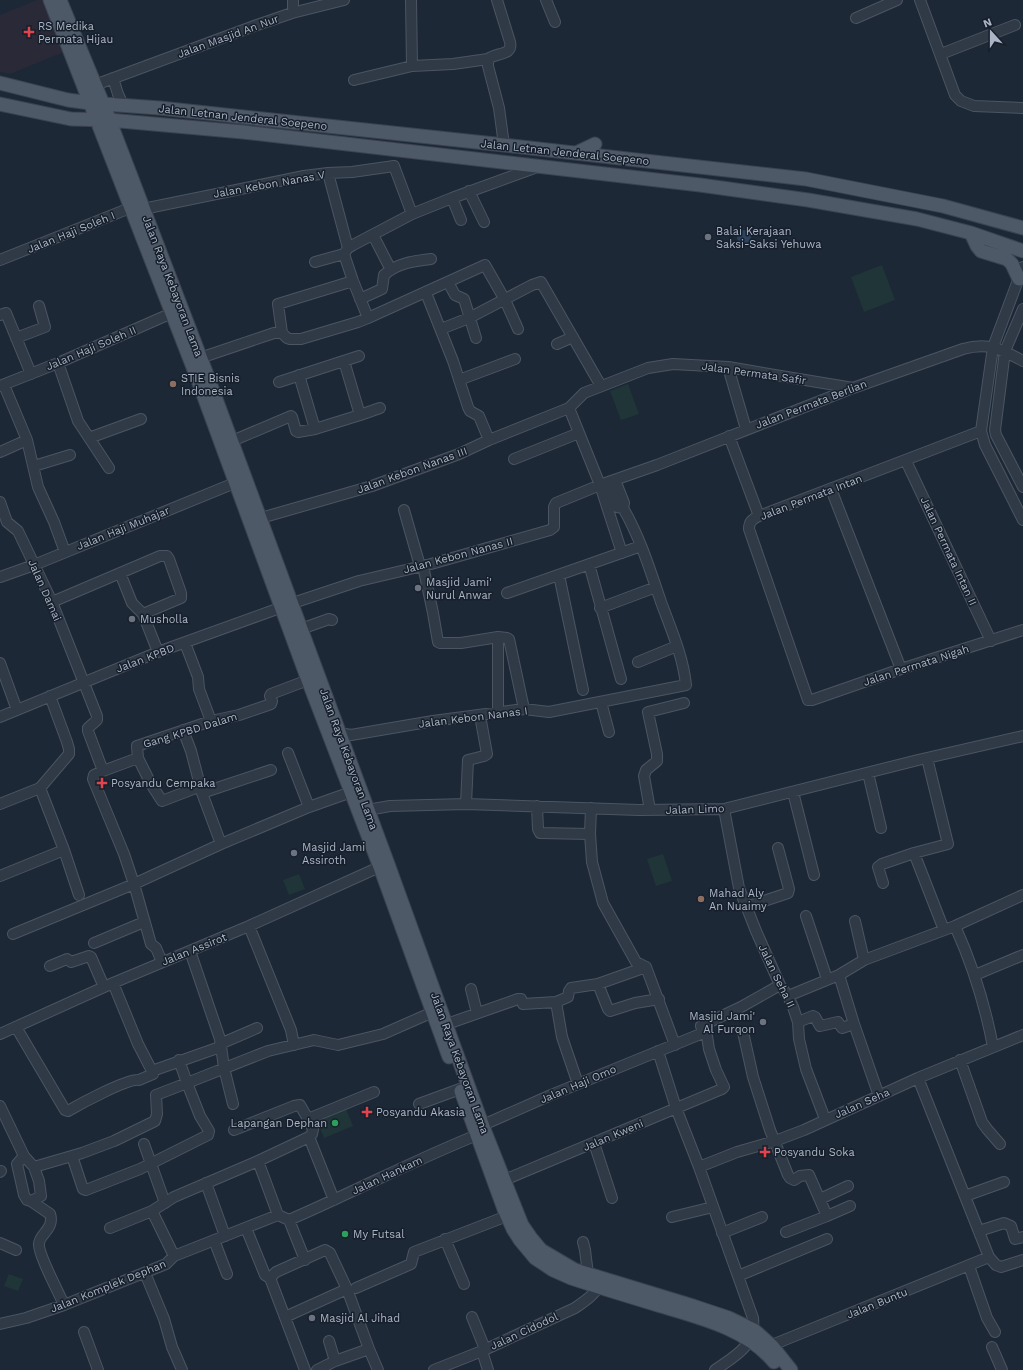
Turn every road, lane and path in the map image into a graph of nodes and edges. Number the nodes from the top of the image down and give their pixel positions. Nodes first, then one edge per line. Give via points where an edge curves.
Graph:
1 (50, 0) edge
2 (60, 0) edge
3 (344, 0) edge
4 (411, 0) edge
5 (497, 0) edge
6 (546, 0) edge
7 (897, 0) edge
8 (920, 0) edge
9 (856, 18) dead end
10 (555, 22) dead end
11 (1015, 25) dead end
12 (941, 54) junction
13 (488, 59) junction
14 (412, 66) junction
15 (80, 74) junction
16 (113, 78) junction
17 (354, 80) dead end
18 (0, 83) edge
19 (95, 85) junction
20 (68, 100) junction
21 (96, 103) junction
22 (0, 104) edge
23 (123, 105) junction
24 (1023, 108) edge
25 (103, 120) junction
26 (136, 123) junction
27 (354, 129) junction
28 (595, 144) dead end
29 (350, 145) junction
30 (504, 145) junction
31 (119, 146) junction
32 (576, 153) junction
33 (119, 162) junction
34 (503, 163) junction
35 (540, 166) junction
36 (328, 173) junction
37 (501, 181) junction
38 (469, 191) junction
39 (452, 198) junction
40 (922, 201) junction
41 (137, 208) junction
42 (412, 214) junction
43 (917, 219) junction
44 (460, 220) dead end
45 (484, 222) dead end
46 (1023, 228) edge
47 (971, 233) junction
48 (373, 235) junction
49 (346, 251) junction
50 (1023, 251) edge
51 (431, 259) dead end
52 (0, 260) edge
53 (315, 262) dead end
54 (391, 270) junction
55 (1021, 273) edge
56 (353, 281) junction
57 (448, 282) junction
58 (426, 293) junction
59 (360, 299) junction
60 (505, 300) junction
61 (39, 306) dead end
62 (176, 310) junction
63 (1023, 310) edge
64 (0, 315) edge
65 (368, 318) junction
66 (469, 318) junction
67 (441, 329) junction
68 (518, 329) dead end
69 (282, 333) junction
70 (573, 337) junction
71 (16, 338) junction
72 (476, 338) dead end
73 (557, 344) dead end
74 (993, 347) junction
75 (1005, 351) junction
76 (360, 356) dead end
77 (200, 358) junction
78 (515, 359) dead end
79 (344, 361) junction
80 (1023, 361) edge
81 (58, 363) junction
82 (728, 367) junction
83 (31, 374) junction
84 (299, 375) junction
85 (459, 380) junction
86 (279, 382) dead end
87 (2, 386) edge
88 (601, 386) junction
89 (853, 388) junction
90 (380, 408) dead end
91 (569, 408) junction
92 (360, 414) junction
93 (141, 419) dead end
94 (315, 429) junction
95 (746, 429) junction
96 (981, 431) junction
97 (579, 433) junction
98 (729, 436) junction
99 (89, 438) junction
100 (27, 440) junction
101 (489, 440) junction
102 (227, 444) junction
103 (0, 452) edge
104 (70, 455) dead end
105 (514, 459) dead end
106 (906, 460) junction
107 (34, 466) junction
108 (109, 468) dead end
109 (240, 480) junction
110 (607, 482) junction
111 (1023, 487) edge
112 (831, 489) junction
113 (0, 502) edge
114 (404, 510) dead end
115 (759, 516) junction
116 (255, 519) junction
117 (1023, 520) edge
118 (641, 546) junction
119 (65, 552) junction
120 (622, 553) junction
121 (589, 564) junction
122 (34, 565) junction
123 (421, 566) junction
124 (120, 573) junction
125 (559, 575) junction
126 (0, 577) edge
127 (656, 587) junction
128 (507, 593) dead end
129 (52, 602) junction
130 (287, 605) junction
131 (600, 608) junction
132 (143, 614) junction
133 (332, 620) dead end
134 (301, 629) junction
135 (1023, 630) edge
136 (498, 637) junction
137 (991, 641) junction
138 (185, 643) junction
139 (677, 646) junction
140 (158, 652) junction
141 (638, 662) dead end
142 (0, 663) edge
143 (901, 669) junction
144 (621, 679) dead end
145 (308, 680) junction
146 (83, 682) junction
147 (583, 690) dead end
148 (50, 696) junction
149 (808, 700) joint
150 (601, 702) junction
151 (684, 703) dead end
152 (524, 709) junction
153 (17, 710) junction
154 (498, 712) junction
155 (0, 717) edge
156 (210, 721) junction
157 (481, 721) dead end
158 (183, 730) junction
159 (609, 732) dead end
160 (336, 736) junction
161 (1023, 736) edge
162 (288, 752) dead end
163 (138, 758) junction
164 (927, 758) junction
165 (271, 770) dead end
166 (103, 771) junction
167 (868, 773) junction
168 (40, 788) junction
169 (202, 789) junction
170 (356, 791) junction
171 (793, 792) junction
172 (0, 804) edge
173 (466, 804) junction
174 (537, 806) junction
175 (309, 807) junction
176 (591, 808) junction
177 (724, 809) junction
178 (650, 810) junction
179 (364, 811) junction
180 (881, 828) dead end
181 (590, 834) junction
182 (221, 844) junction
183 (778, 848) dead end
184 (64, 850) junction
185 (914, 853) junction
186 (384, 865) junction
187 (814, 875) dead end
188 (0, 876) edge
189 (883, 883) dead end
190 (134, 884) junction
191 (79, 895) dead end
192 (1023, 895) edge
193 (746, 906) junction
194 (806, 916) dead end
195 (855, 920) dead end
196 (144, 922) junction
197 (249, 926) junction
198 (955, 926) junction
199 (944, 930) junction
200 (13, 934) dead end
201 (94, 943) dead end
202 (190, 951) junction
203 (1023, 955) edge
204 (864, 960) junction
205 (162, 962) junction
206 (50, 966) dead end
207 (646, 967) junction
208 (839, 975) junction
209 (975, 975) junction
210 (827, 979) junction
211 (598, 984) junction
212 (109, 985) junction
213 (780, 985) junction
214 (470, 989) dead end
215 (431, 994) junction
216 (788, 996) junction
217 (658, 999) junction
218 (556, 1002) junction
219 (433, 1012) junction
220 (477, 1013) junction
221 (798, 1022) junction
222 (447, 1024) junction
223 (854, 1024) junction
224 (16, 1027) junction
225 (258, 1028) dead end
226 (743, 1032) dead end
227 (0, 1034) edge
228 (1023, 1035) edge
229 (707, 1036) dead end
230 (220, 1045) junction
231 (294, 1045) junction
232 (675, 1045) junction
233 (993, 1047) junction
234 (658, 1051) junction
235 (179, 1060) junction
236 (960, 1060) junction
237 (224, 1068) junction
238 (152, 1071) junction
239 (918, 1078) junction
240 (187, 1083) junction
241 (578, 1084) junction
242 (460, 1089) junction
243 (374, 1092) dead end
244 (879, 1096) junction
245 (233, 1104) dead end
246 (419, 1104) dead end
247 (0, 1106) edge
248 (676, 1108) junction
249 (308, 1119) junction
250 (825, 1119) junction
251 (234, 1130) dead end
252 (482, 1131) junction
253 (309, 1137) junction
254 (775, 1141) junction
255 (594, 1143) junction
256 (144, 1144) dead end
257 (1000, 1144) dead end
258 (24, 1156) junction
259 (72, 1156) junction
260 (258, 1161) junction
261 (150, 1164) junction
262 (34, 1167) junction
263 (699, 1167) junction
264 (499, 1182) junction
265 (1004, 1182) dead end
266 (206, 1183) junction
267 (848, 1186) dead end
268 (965, 1196) junction
269 (612, 1198) dead end
270 (820, 1199) junction
271 (334, 1200) junction
272 (31, 1201) junction
273 (165, 1203) junction
274 (850, 1206) dead end
275 (713, 1207) junction
276 (152, 1211) junction
277 (278, 1215) junction
278 (507, 1216) junction
279 (827, 1216) junction
280 (672, 1217) dead end
281 (762, 1217) dead end
282 (289, 1220) junction
283 (110, 1228) dead end
284 (246, 1228) junction
285 (979, 1231) junction
286 (786, 1232) dead end
287 (722, 1233) junction
288 (225, 1236) junction
289 (1023, 1237) edge
290 (445, 1239) junction
291 (827, 1239) dead end
292 (214, 1240) junction
293 (583, 1242) dead end
294 (0, 1243) edge
295 (16, 1250) dead end
296 (174, 1256) junction
297 (990, 1257) junction
298 (306, 1260) junction
299 (1023, 1260) edge
300 (969, 1266) junction
301 (145, 1273) junction
302 (226, 1274) dead end
303 (588, 1274) junction
304 (738, 1276) junction
305 (270, 1278) junction
306 (601, 1283) junction
307 (464, 1284) dead end
308 (351, 1288) junction
309 (64, 1305) junction
310 (285, 1317) junction
311 (472, 1317) dead end
312 (0, 1324) edge
313 (84, 1332) dead end
314 (995, 1332) dead end
315 (752, 1336) junction
316 (329, 1341) dead end
317 (992, 1347) dead end
318 (369, 1349) junction
319 (768, 1349) junction
320 (483, 1350) junction
321 (335, 1361) junction
322 (98, 1370) edge
323 (182, 1370) edge
324 (305, 1370) edge
325 (317, 1370) edge
326 (378, 1370) edge
327 (434, 1370) edge
328 (488, 1370) edge
329 (715, 1370) edge
330 (780, 1370) edge
331 (792, 1370) edge
332 (1002, 1370) edge

1 - 15 main road, Jalan Raya Kebayoran Lama
2 - 19 main road, Jalan Raya Kebayoran Lama
3 - 16 street, Jalan Masjid An Nur via 285,16
4 - 14 street
5 - 13 street via 511,46 508,52
6 - 10 street
7 - 9 street
8 - 12 street
11 - 12 street
12 - 24 street via 955,95 961,101 974,106
13 - 14 street
13 - 30 street
14 - 17 street
15 - 20 main road
15 - 21 main road, Jalan Raya Kebayoran Lama
16 - 19 street, Jalan Masjid An Nur
16 - 23 street
18 - 20 main road, Jalan Letnan Jenderal Soepeno
19 - 21 main road, Jalan Raya Kebayoran Lama
20 - 21 main road, Jalan Letnan Jenderal Soepeno
21 - 23 main road, Jalan Letnan Jenderal Soepeno
21 - 25 main road, Jalan Raya Kebayoran Lama
22 - 25 main road, Jalan Letnan Jenderal Soepeno via 71,119
23 - 27 main road, Jalan Letnan Jenderal Soepeno
25 - 26 main road, Jalan Letnan Jenderal Soepeno
25 - 31 main road, Jalan Raya Kebayoran Lama
25 - 33 main road, Jalan Raya Kebayoran Lama
26 - 29 main road, Jalan Letnan Jenderal Soepeno
26 - 31 main road via 128,128
27 - 29 main road via 348,134
27 - 30 main road, Jalan Letnan Jenderal Soepeno
28 - 32 main road
29 - 34 main road, Jalan Letnan Jenderal Soepeno
30 - 32 main road, Jalan Letnan Jenderal Soepeno
31 - 33 main road, Jalan Raya Kebayoran Lama
32 - 40 main road, Jalan Letnan Jenderal Soepeno via 683,160 809,175
33 - 41 main road, Jalan Raya Kebayoran Lama
34 - 35 main road, Jalan Letnan Jenderal Soepeno
34 - 37 street via 504,176
35 - 37 street
35 - 43 main road, Jalan Letnan Jenderal Soepeno via 758,193
36 - 41 street, Jalan Kebon Nanas V
36 - 42 street, Jalan Kebon Nanas V via 394,166
36 - 49 street
37 - 38 street
38 - 39 street
38 - 45 street
39 - 42 street
39 - 44 street
40 - 43 main road via 924,210
40 - 46 main road, Jalan Letnan Jenderal Soepeno
41 - 52 street, Jalan Haji Soleh I
41 - 62 main road, Jalan Raya Kebayoran Lama
42 - 48 street
43 - 47 main road, Jalan Letnan Jenderal Soepeno
47 - 50 main road, Jalan Letnan Jenderal Soepeno
47 - 55 main road via 981,251 1007,259
48 - 49 street
48 - 54 street
49 - 53 street
49 - 56 street
51 - 54 street via 406,263
54 - 59 street via 384,275 382,289
55 - 74 street
56 - 59 street
56 - 69 street via 279,303 277,305
57 - 58 street
57 - 60 street via 485,265
57 - 66 street via 455,295 464,299
58 - 65 street
58 - 67 street
59 - 65 street
60 - 66 street
60 - 68 street
60 - 70 street via 541,282
61 - 71 street via 45,327
62 - 77 main road, Jalan Raya Kebayoran Lama
62 - 81 street, Jalan Haji Soleh II
62 - 102 main road, Jalan Raya Kebayoran Lama
63 - 75 street
64 - 71 street via 6,313
65 - 69 street via 301,339 287,338
66 - 67 street
66 - 72 street
67 - 85 street
69 - 77 street via 274,333
70 - 73 street
70 - 88 street
71 - 83 street
74 - 75 street, Jalan Permata Berlian
74 - 89 street, Jalan Permata Berlian via 972,346
74 - 96 street
75 - 80 street, Jalan Permata Berlian
75 - 111 street via 995,430
76 - 79 street
77 - 102 main road, Jalan Raya Kebayoran Lama
78 - 85 street
79 - 84 street
79 - 92 street
81 - 83 street, Jalan Haji Soleh II
81 - 99 street via 78,421
82 - 88 street, Jalan Permata Safir via 684,364 660,366
82 - 89 street, Jalan Permata Safir
82 - 95 street
83 - 87 street, Jalan Haji Soleh II
84 - 86 street
84 - 94 street
85 - 101 street via 470,411 479,416
87 - 100 street
88 - 91 street, Jalan Permata Safir via 584,393
89 - 95 street, Jalan Permata Berlian
90 - 92 street
91 - 97 street
91 - 101 street, Jalan Kebon Nanas III
92 - 94 street
93 - 99 street
94 - 102 street via 297,432 290,416
95 - 98 street, Jalan Permata Berlian
96 - 106 street, Jalan Permata Intan
96 - 117 street via 985,445
97 - 105 street
97 - 110 street
98 - 110 street, Jalan Permata Berlian
98 - 115 street
99 - 108 street
100 - 103 street
100 - 107 street
101 - 116 street, Jalan Kebon Nanas III via 398,477
102 - 109 main road, Jalan Raya Kebayoran Lama
104 - 107 street
106 - 112 street, Jalan Permata Intan
106 - 137 street, Jalan Permata Intan II
107 - 119 street via 38,487
109 - 116 main road, Jalan Raya Kebayoran Lama
109 - 119 street, Jalan Haji Muhajar
110 - 118 street via 615,505 622,508
110 - 120 street
110 - 123 street, Jalan Kebon Nanas II via 554,505 552,529
112 - 115 street, Jalan Permata Intan
112 - 143 street
113 - 122 street, Jalan Damai via 8,522 17,530
114 - 123 street
115 - 149 street, Jalan Permata Intan via 751,521 749,530
116 - 130 main road, Jalan Raya Kebayoran Lama
118 - 120 street
118 - 127 street
119 - 122 street, Jalan Haji Muhajar
120 - 121 street
121 - 125 street
121 - 131 street
122 - 126 street, Jalan Haji Muhajar
122 - 129 street, Jalan Damai
123 - 130 street, Jalan Kebon Nanas II via 358,581
123 - 136 street via 439,643
124 - 129 street
124 - 132 street via 132,603
124 - 132 street via 160,556 165,555 169,559 181,598
125 - 128 street
125 - 147 street
127 - 131 street
127 - 139 street
129 - 146 street, Jalan Damai
130 - 134 main road, Jalan Raya Kebayoran Lama
130 - 138 street, Jalan KPBD
130 - 145 main road, Jalan Raya Kebayoran Lama
131 - 144 street
132 - 140 street
133 - 134 street
134 - 160 main road, Jalan Raya Kebayoran Lama
135 - 137 street, Jalan Permata Nigah
136 - 152 street via 509,639
136 - 154 street
137 - 143 street, Jalan Permata Nigah
138 - 140 street, Jalan KPBD
138 - 156 street via 198,677 199,689
139 - 141 street
139 - 150 street, Jalan Kebon Nanas I via 686,685
140 - 146 street, Jalan KPBD
142 - 153 street
143 - 149 street, Jalan Permata Nigah
145 - 156 street, Gang KPBD Dalam via 270,694 271,704 239,715
145 - 160 main road, Jalan Raya Kebayoran Lama
146 - 148 street, Jalan KPBD
146 - 166 street via 97,720 88,731
148 - 153 street, Jalan KPBD
148 - 168 street via 70,751
150 - 152 street, Jalan Kebon Nanas I via 550,712
150 - 159 street
151 - 178 street via 648,712 657,754 657,761 646,770 644,776
152 - 154 street, Jalan Kebon Nanas I
153 - 155 street, Jalan KPBD
154 - 160 street, Jalan Kebon Nanas I
156 - 158 street, Gang KPBD Dalam
157 - 173 street via 487,754 468,760
158 - 163 street, Gang KPBD Dalam via 138,746
158 - 169 street
160 - 170 main road, Jalan Raya Kebayoran Lama
161 - 164 street, Jalan Limo
162 - 175 street
163 - 166 street, Gang KPBD Dalam
163 - 169 street via 162,801
164 - 167 street, Jalan Limo
164 - 185 street via 948,844
165 - 169 street
166 - 190 street via 94,775 93,779
167 - 171 street, Jalan Limo
167 - 180 street
168 - 172 street
168 - 184 street
169 - 182 street
170 - 175 street
170 - 179 main road, Jalan Raya Kebayoran Lama
171 - 177 street, Jalan Limo
171 - 187 street
173 - 174 street, Jalan Limo
173 - 179 street, Jalan Limo via 390,806
174 - 176 street, Jalan Limo
174 - 181 street via 540,833
175 - 182 street
176 - 178 street, Jalan Limo
176 - 181 street
177 - 178 street, Jalan Limo
177 - 193 street, Jalan Seha II via 739,888
179 - 186 main road, Jalan Raya Kebayoran Lama
181 - 207 street via 592,862 603,903 636,962
182 - 190 street
183 - 193 street via 788,892
184 - 188 street
184 - 191 street
185 - 189 street via 878,867
185 - 199 street
186 - 197 street, Jalan Assirot
186 - 215 main road, Jalan Raya Kebayoran Lama
190 - 196 street
190 - 200 street
192 - 198 street
193 - 213 street, Jalan Seha II
194 - 210 street
195 - 204 street
196 - 201 street
196 - 205 street via 152,945
197 - 202 street, Jalan Assirot
197 - 231 street via 291,1030
198 - 199 street
198 - 209 street
199 - 204 street
202 - 205 street, Jalan Assirot
202 - 230 street
203 - 209 street
204 - 208 street
205 - 212 street, Jalan Assirot
206 - 212 street via 66,959 71,962 89,956
207 - 211 street
207 - 217 street
208 - 210 street
208 - 223 street
209 - 233 street
210 - 216 street
211 - 217 street via 610,1011
211 - 218 street via 570,989 568,998
212 - 224 street, Jalan Assirot
212 - 238 street
213 - 216 street, Jalan Seha II
213 - 232 street, Jalan Haji Omo via 701,1026 703,1033
214 - 220 street
215 - 219 main road, Jalan Raya Kebayoran Lama
215 - 222 main road, Jalan Raya Kebayoran Lama
216 - 221 street, Jalan Seha II
217 - 232 street
218 - 220 street via 523,1004 519,998
218 - 241 street via 562,1037
219 - 231 street via 383,1034 338,1045 314,1040
219 - 242 main road, Jalan Raya Kebayoran Lama
220 - 222 street
221 - 223 street via 813,1016 820,1026 838,1022 841,1028
221 - 250 street, Jalan Seha II via 806,1069
222 - 252 main road, Jalan Raya Kebayoran Lama
223 - 244 street
224 - 227 street, Jalan Assirot
224 - 238 street via 65,1110 68,1111 124,1083 140,1080 152,1074
225 - 230 street
226 - 254 street via 753,1077
228 - 233 street, Jalan Seha
229 - 248 street, Jalan Kweni via 723,1088
230 - 235 street
230 - 237 street
231 - 237 street via 268,1051
232 - 234 street, Jalan Haji Omo
233 - 236 street, Jalan Seha
234 - 241 street, Jalan Haji Omo
234 - 248 street
235 - 238 street
235 - 240 street
236 - 239 street, Jalan Seha
236 - 257 street via 982,1122
237 - 240 street
237 - 245 street
239 - 244 street, Jalan Seha
239 - 268 street
240 - 259 street via 156,1095 155,1121 114,1141
240 - 261 street via 209,1131 208,1135
241 - 252 street, Jalan Haji Omo
242 - 246 street
242 - 252 main road, Jalan Raya Kebayoran Lama
243 - 249 street
244 - 250 street, Jalan Seha
247 - 258 street
248 - 255 street, Jalan Kweni
248 - 263 street
249 - 251 street via 300,1105
249 - 253 street via 313,1129
250 - 254 street, Jalan Seha
252 - 264 main road, Jalan Raya Kebayoran Lama
252 - 271 street, Jalan Hankam
253 - 260 street
253 - 271 street
254 - 263 street, Jalan Seha via 736,1152
254 - 270 street via 790,1178 794,1180 809,1175
255 - 264 street, Jalan Kweni
255 - 269 street
256 - 261 street
258 - 262 street
258 - 272 street via 17,1164 24,1195
259 - 261 street via 81,1185 86,1190
259 - 262 street
260 - 266 street
260 - 277 street
261 - 273 street
262 - 272 street via 41,1196
263 - 275 street
264 - 278 main road, Jalan Raya Kebayoran Lama
264 - 303 main road, Jalan Raya Kebayoran Lama via 522,1225 541,1250
265 - 268 street
266 - 273 street
266 - 288 street
267 - 270 street
268 - 285 street
270 - 279 street
271 - 282 street, Jalan Hankam
272 - 309 street via 51,1216 49,1228 39,1246 44,1263
273 - 276 street
274 - 279 street
275 - 280 street
275 - 287 street
276 - 283 street
276 - 296 street, Jalan Komplek Dephan
277 - 282 street
277 - 284 street
278 - 290 street
278 - 306 main road, Jalan Raya Kebayoran Lama via 520,1240 539,1261 571,1278
279 - 286 street
281 - 287 street
282 - 298 street
284 - 288 street
284 - 305 street via 265,1275
285 - 289 street via 1004,1223 1010,1226 1014,1240
285 - 297 street
287 - 304 street
288 - 292 street
290 - 307 street
290 - 308 street via 414,1252 411,1264
291 - 304 street
292 - 296 street
292 - 302 street
293 - 303 street
294 - 295 street
296 - 301 street, Jalan Komplek Dephan via 166,1264
297 - 299 street via 1001,1268
297 - 300 street, Jalan Buntu
298 - 305 street via 276,1272
298 - 308 street via 325,1250 328,1251
300 - 314 street via 987,1318
300 - 319 street, Jalan Buntu
301 - 309 street, Jalan Komplek Dephan
301 - 323 street
303 - 306 main road, Jalan Raya Kebayoran Lama
304 - 315 street via 752,1315
305 - 310 street
306 - 315 main road, Jalan Raya Kebayoran Lama
306 - 320 street, Jalan Cidodol via 589,1299 575,1308
308 - 310 street
308 - 318 street
309 - 312 street, Jalan Komplek Dephan
310 - 324 street
311 - 320 street
313 - 322 street
315 - 319 main road, Jalan Raya Kebayoran Lama
315 - 329 street via 744,1349
316 - 321 street
317 - 332 street
318 - 321 street
318 - 326 street
319 - 330 main road, Jalan Raya Kebayoran Lama
319 - 331 main road, Jalan Raya Kebayoran Lama
320 - 327 street, Jalan Cidodol
320 - 328 street
321 - 325 street

